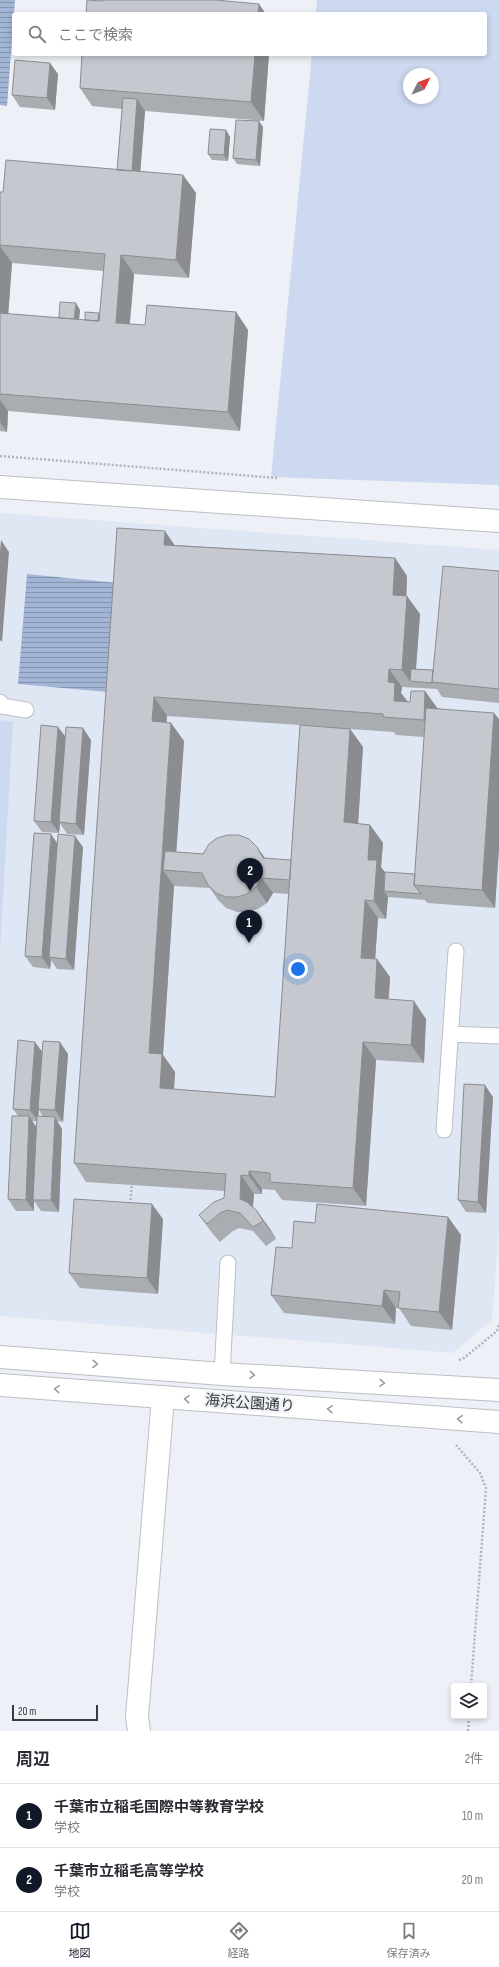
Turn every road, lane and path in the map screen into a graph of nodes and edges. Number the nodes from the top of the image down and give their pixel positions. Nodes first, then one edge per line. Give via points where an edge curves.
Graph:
1 (0, 456) edge
2 (279, 478) dead end
3 (0, 487) edge
4 (499, 522) edge
5 (0, 702) edge
6 (26, 710) dead end
7 (456, 951) dead end
8 (451, 1034) junction
9 (499, 1036) edge
10 (444, 1130) dead end
11 (132, 1185) edge
12 (130, 1210) edge
13 (228, 1263) dead end
14 (499, 1324) edge
15 (0, 1357) edge
16 (453, 1362) dead end
17 (222, 1374) junction
18 (0, 1385) edge
19 (499, 1390) edge
20 (163, 1397) junction
21 (499, 1422) edge
22 (455, 1444) dead end
23 (471, 1683) edge
24 (469, 1719) edge
25 (138, 1731) edge
26 (468, 1731) edge

1 - 2 path
3 - 4 street
5 - 6 lane via 2,706
7 - 8 lane
8 - 9 lane
8 - 10 lane
11 - 12 path
13 - 17 lane
14 - 16 path via 497,1331 491,1336 464,1358
15 -> 17 street, 海浜公園通り
17 -> 19 street, 海浜公園通り
20 -> 18 street, 海浜公園通り
21 -> 20 street, 海浜公園通り
20 - 25 street via 137,1717
22 - 23 path via 480,1473 486,1488
24 - 26 path

